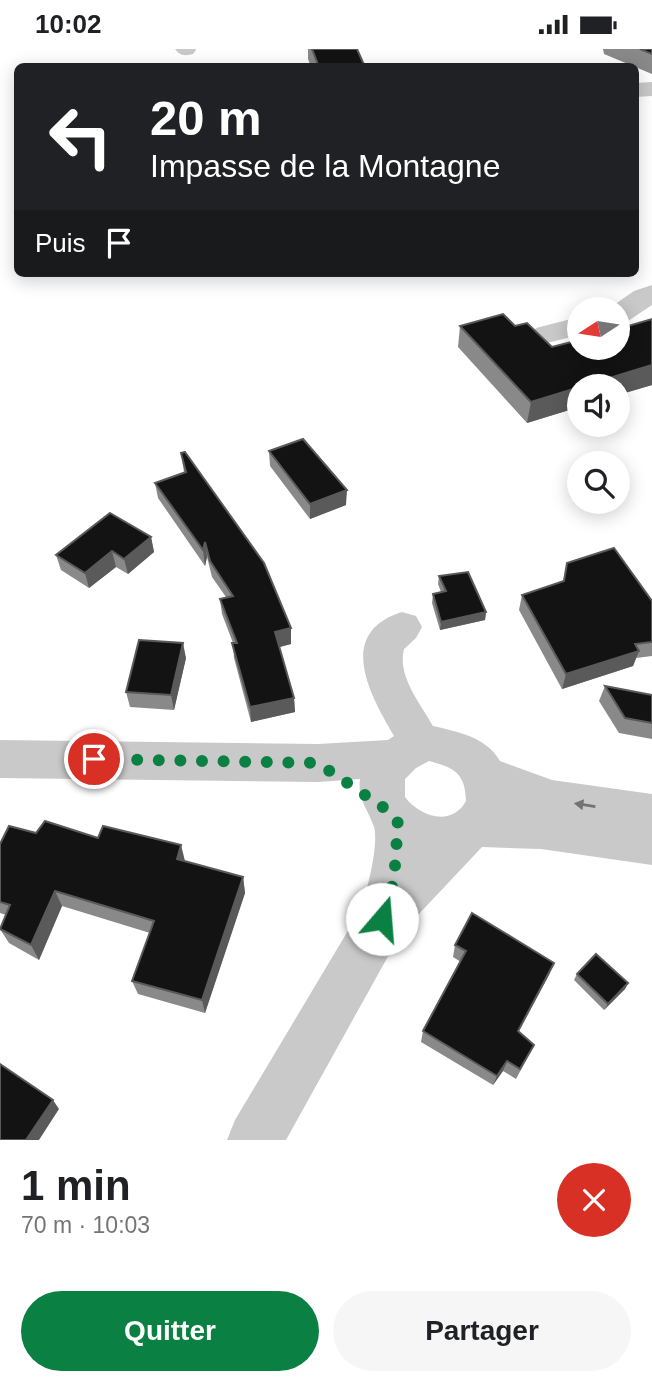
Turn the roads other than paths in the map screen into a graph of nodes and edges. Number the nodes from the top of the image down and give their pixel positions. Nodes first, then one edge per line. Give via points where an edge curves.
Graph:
1 (652, 294) edge
2 (630, 306) edge
3 (567, 329) edge
4 (547, 334) dead end
5 (402, 627) dead end
6 (408, 751) junction
7 (0, 759) edge
8 (318, 763) junction
9 (486, 776) junction
10 (652, 815) edge
11 (393, 817) junction
12 (470, 829) junction
13 (652, 844) edge
14 (382, 919) junction
15 (254, 1140) edge

1 - 2 street
3 - 4 street
5 - 6 street via 386,643 381,659
6 - 8 street
6 - 9 street via 446,745 463,751
6 - 11 street via 388,765 382,780 382,795
7 - 8 street
8 - 11 street
10 -> 9 street via 552,800
9 - 12 street via 488,807
11 - 12 street via 414,833 431,838 449,838
11 - 14 street via 394,880
12 - 13 street via 517,824
12 - 14 street
14 - 15 street

